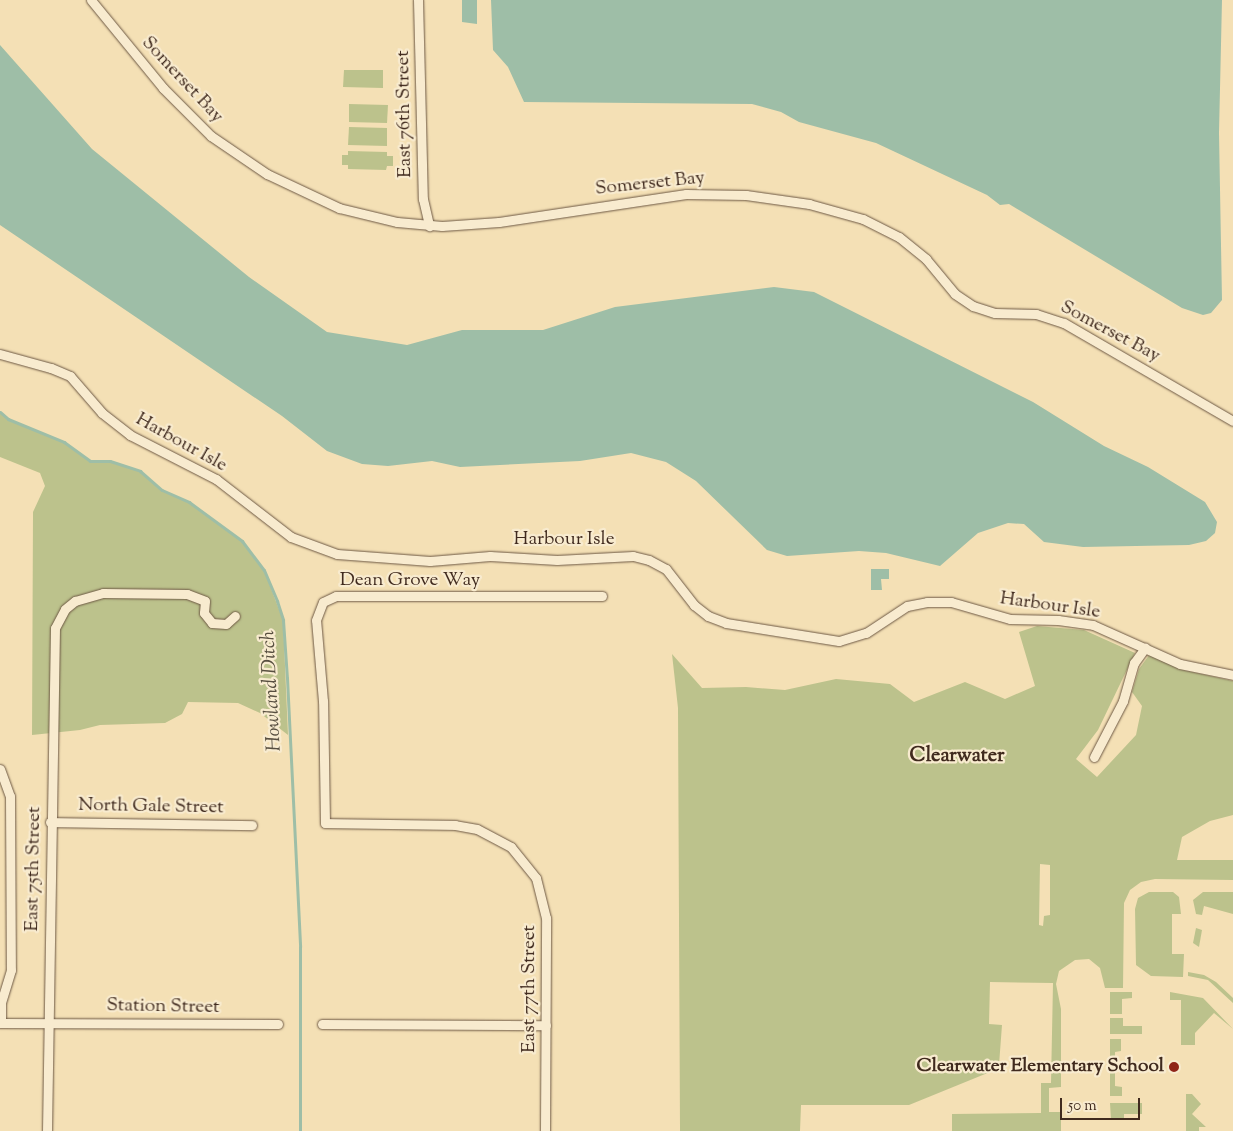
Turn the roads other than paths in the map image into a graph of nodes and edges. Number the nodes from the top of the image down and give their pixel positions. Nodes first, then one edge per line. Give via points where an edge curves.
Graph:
1 (91, 0) edge
2 (418, 0) edge
3 (429, 226) junction
4 (0, 354) edge
5 (1233, 421) edge
6 (602, 596) dead end
7 (235, 616) dead end
8 (1145, 648) junction
9 (1233, 675) edge
10 (1094, 758) dead end
11 (0, 768) edge
12 (50, 822) junction
13 (252, 825) dead end
14 (519, 854) joint
15 (48, 1022) junction
16 (1, 1023) edge
17 (278, 1024) dead end
18 (322, 1024) dead end
19 (546, 1025) junction
20 (47, 1131) edge
21 (545, 1131) edge

1 - 3 street, Somerset Bay via 187,115 244,161 298,191 354,214
2 - 3 street, East 76th Street via 423,199
3 - 5 street, Somerset Bay via 492,223 686,194 746,195 809,204 863,219 899,237 926,259 955,294 973,306 996,313 1036,314 1064,323
4 - 8 street, Harbour Isle via 70,376 102,412 130,435 216,479 291,537 337,554 430,561 490,556 557,560 633,556 666,569 694,605 714,618 826,642 859,636 898,610 936,601 960,604 1010,619 1093,625
6 - 14 street, Dean Grove Way via 359,596 325,600 316,620 323,701 324,823 460,825 496,836
7 - 12 street, East 75th Street via 226,624 212,623 204,614 205,601 175,593 88,595 65,610 53,638
8 - 9 street, Harbour Isle via 1190,667
8 - 10 street via 1134,663 1124,700
11 - 16 street via 10,796 11,970 1,1002
12 - 13 street, North Gale Street
12 - 15 street, East 75th Street
14 - 19 street, East 77th Street via 536,878 544,901
15 - 16 street, Station Street
15 - 17 street, Station Street
15 - 20 street, East 75th Street
18 - 19 street
19 - 21 street, East 77th Street

